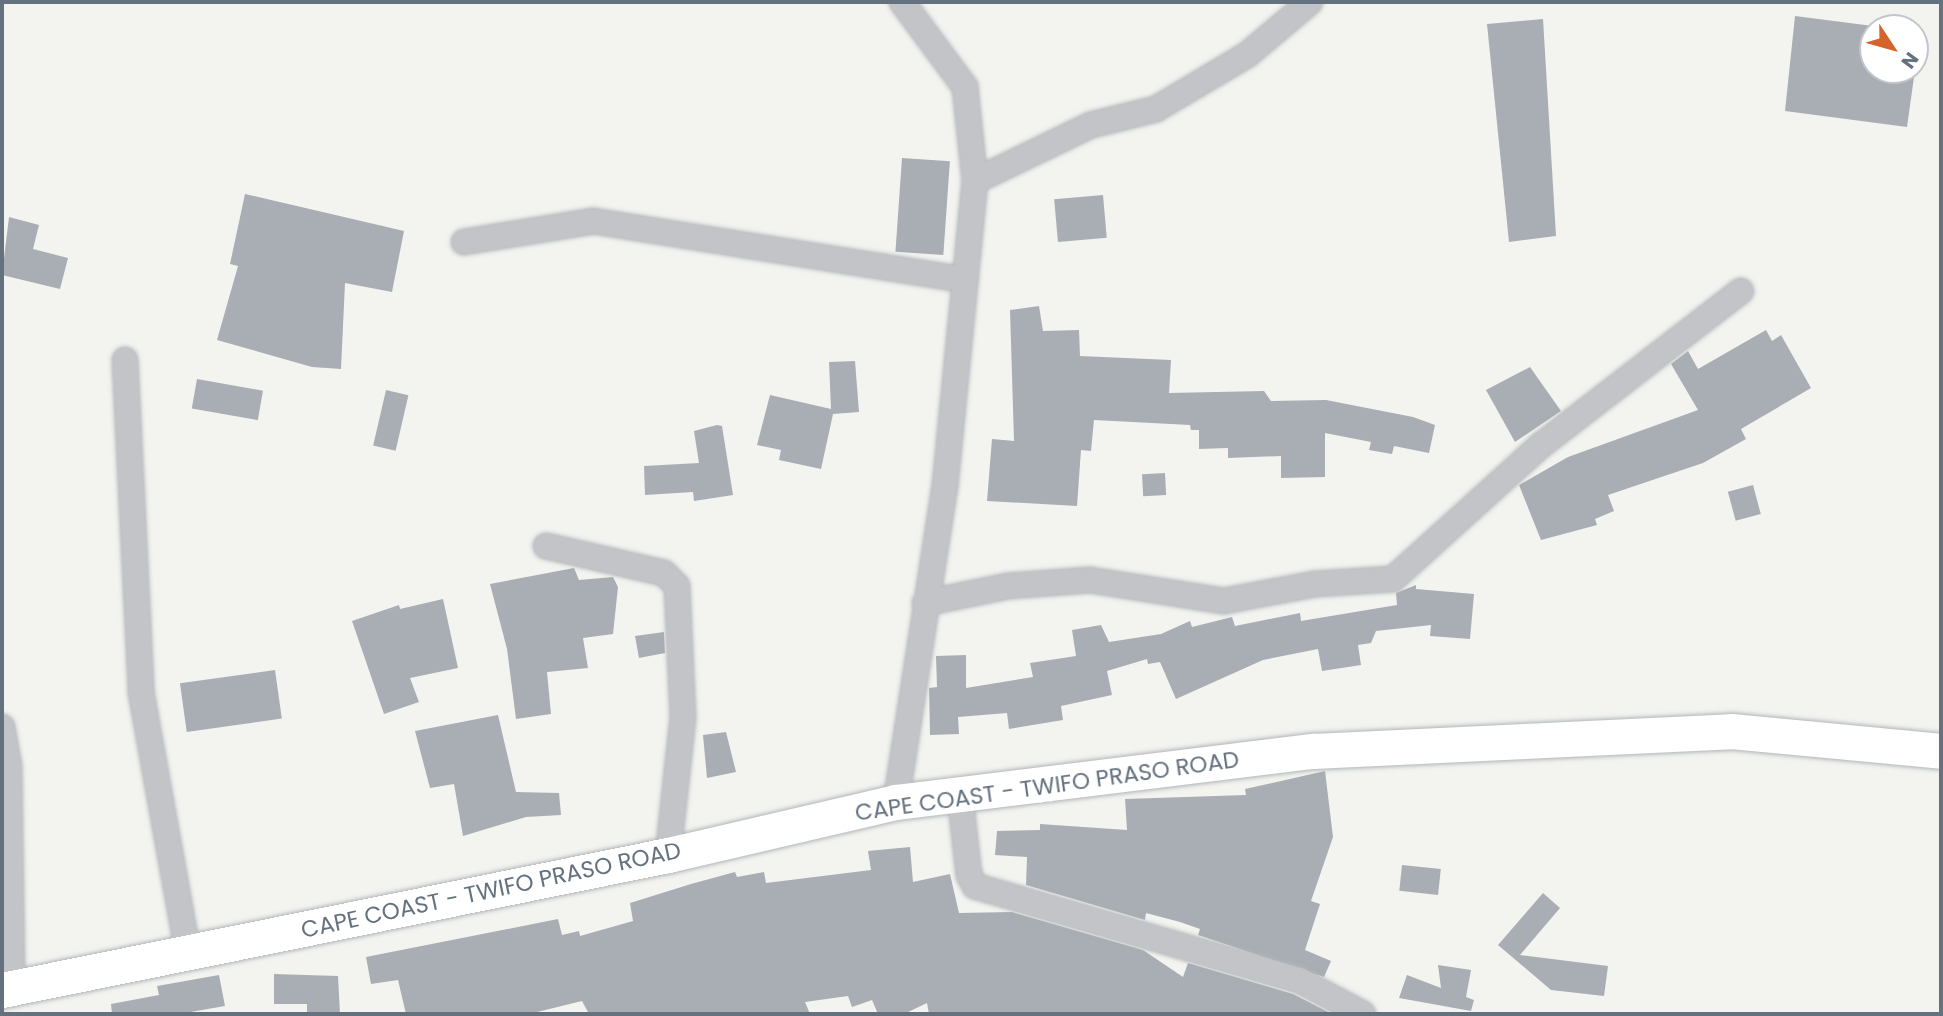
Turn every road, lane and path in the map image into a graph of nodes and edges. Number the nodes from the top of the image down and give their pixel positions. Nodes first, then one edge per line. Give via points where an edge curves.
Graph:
1 (902, 2) edge
2 (1310, 2) edge
3 (975, 181) junction
4 (464, 242) dead end
5 (965, 280) junction
6 (1741, 291) dead end
7 (125, 360) dead end
8 (546, 546) dead end
9 (925, 603) junction
10 (2, 726) edge
11 (1941, 751) edge
12 (960, 796) junction
13 (896, 802) junction
14 (667, 855) junction
15 (188, 952) junction
16 (7, 989) edge
17 (1363, 1014) edge

1 - 3 street via 965,87
2 - 3 street via 1247,55 1156,109 1091,125
3 - 5 street
4 - 5 street via 593,221
5 - 9 street via 945,486
6 - 9 street via 1539,447 1393,579 1315,584 1224,600 1090,580 1008,586
7 - 15 street via 141,692
8 - 14 street via 664,573 677,586 683,717
9 - 13 street
10 - 16 street via 9,766
11 - 12 main road, CAPE COAST - TWIFO PRASO ROAD via 1717,731 1313,751
12 - 13 main road, CAPE COAST - TWIFO PRASO ROAD
12 - 17 street via 969,875 975,886 1299,980
13 - 14 main road, CAPE COAST - TWIFO PRASO ROAD
14 - 15 main road, CAPE COAST - TWIFO PRASO ROAD
15 - 16 main road, CAPE COAST - TWIFO PRASO ROAD

